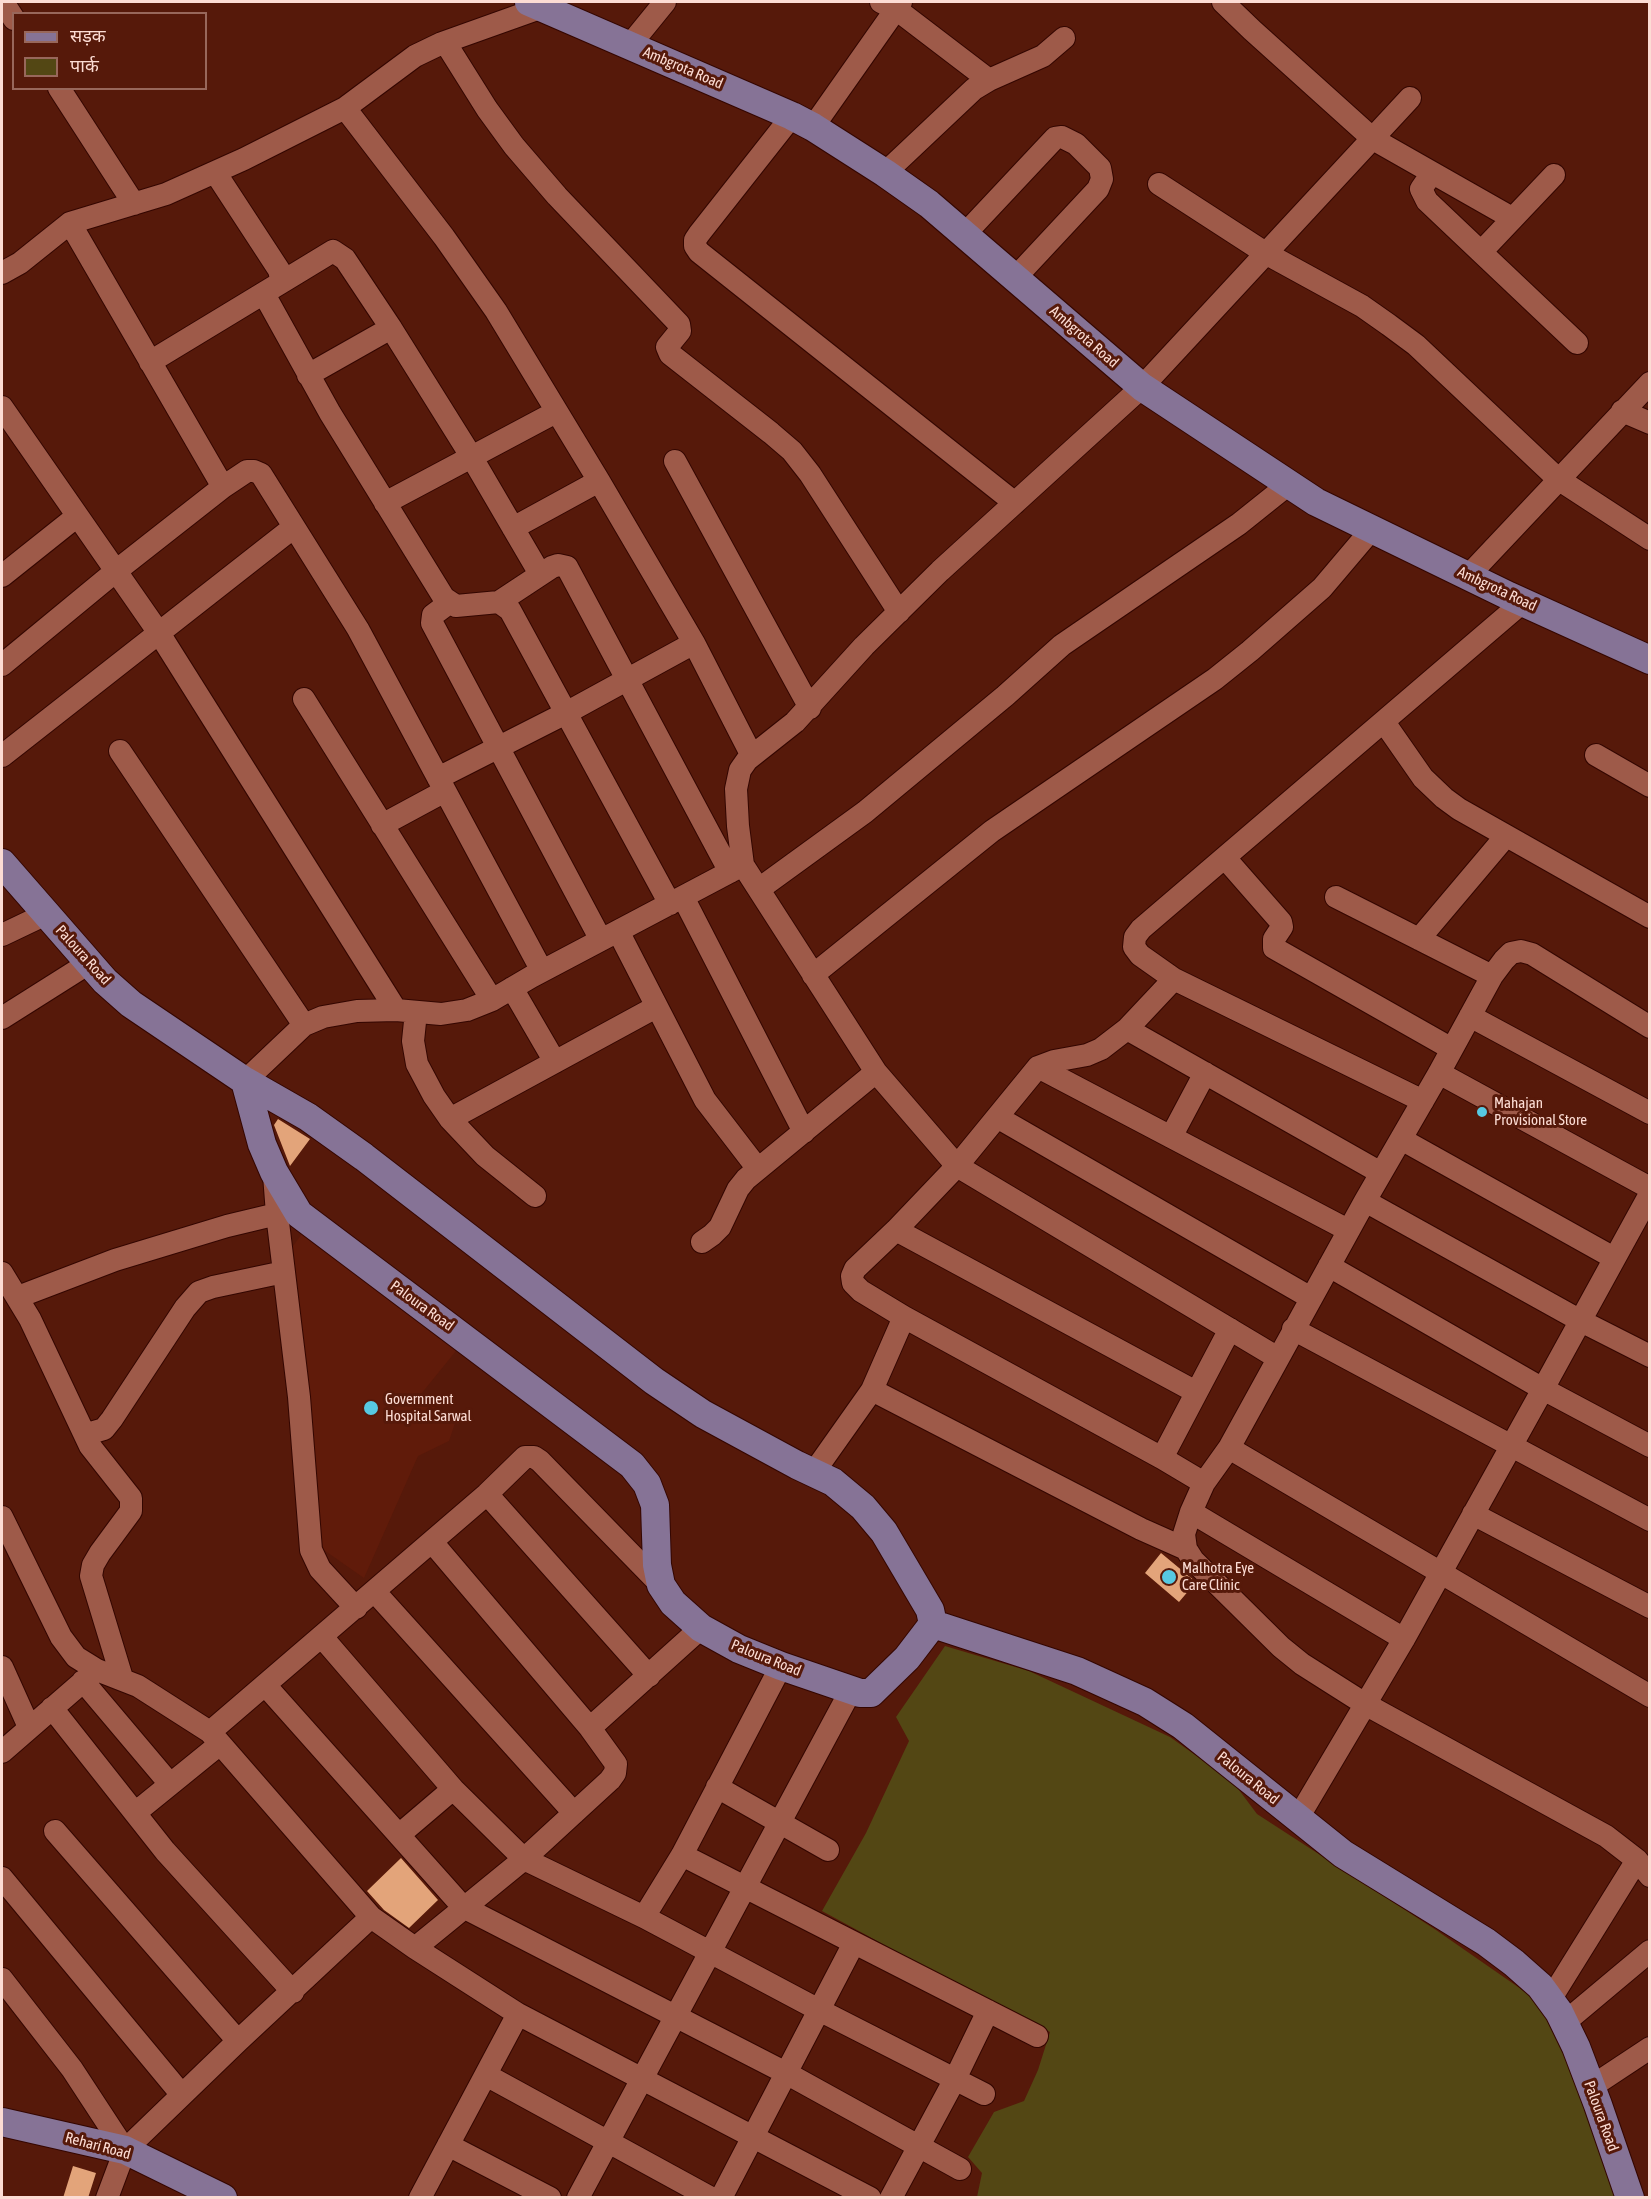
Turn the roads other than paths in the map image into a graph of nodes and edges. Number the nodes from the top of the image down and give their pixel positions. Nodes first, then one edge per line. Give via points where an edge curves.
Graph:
1 (3, 2) edge
2 (664, 2) edge
3 (539, 3) edge
4 (1226, 3) edge
5 (893, 4) edge
6 (12, 16) edge
7 (1064, 38) dead end
8 (445, 42) junction
9 (630, 45) junction
10 (989, 80) junction
11 (60, 90) edge
12 (1410, 98) dead end
13 (345, 108) junction
14 (802, 121) junction
15 (1373, 139) junction
16 (215, 172) junction
17 (885, 173) junction
18 (1432, 173) junction
19 (1554, 175) dead end
20 (1159, 184) dead end
21 (134, 204) junction
22 (1512, 218) junction
23 (70, 224) junction
24 (964, 235) junction
25 (1481, 252) junction
26 (1267, 254) junction
27 (2, 273) edge
28 (1015, 278) junction
29 (273, 288) junction
30 (391, 328) junction
31 (1577, 343) dead end
32 (150, 362) junction
33 (308, 375) junction
34 (1650, 382) edge
35 (1142, 387) junction
36 (2, 407) edge
37 (1622, 411) junction
38 (556, 412) junction
39 (1650, 423) edge
40 (471, 456) junction
41 (675, 461) dead end
42 (1558, 479) junction
43 (599, 481) junction
44 (1289, 484) junction
45 (223, 487) junction
46 (385, 503) junction
47 (1015, 503) junction
48 (76, 517) junction
49 (294, 527) junction
50 (513, 528) junction
51 (1372, 529) junction
52 (1650, 539) edge
53 (116, 570) junction
54 (540, 574) junction
55 (2, 576) edge
56 (1468, 576) junction
57 (499, 602) junction
58 (1523, 602) junction
59 (449, 603) junction
60 (899, 612) junction
61 (159, 633) junction
62 (694, 643) junction
63 (1650, 660) edge
64 (2, 665) edge
65 (628, 680) junction
66 (304, 699) dead end
67 (810, 708) junction
68 (566, 713) junction
69 (1384, 722) junction
70 (498, 747) junction
71 (120, 751) dead end
72 (1596, 755) dead end
73 (2, 756) edge
74 (752, 756) junction
75 (442, 784) junction
76 (1650, 786) edge
77 (382, 825) junction
78 (1506, 836) junction
79 (1225, 858) junction
80 (2, 863) edge
81 (737, 869) junction
82 (759, 889) junction
83 (1336, 897) dead end
84 (676, 900) junction
85 (46, 914) junction
86 (1650, 916) edge
87 (2, 935) edge
88 (610, 936) junction
89 (1419, 939) junction
90 (89, 963) junction
91 (542, 971) junction
92 (813, 975) junction
93 (1492, 976) junction
94 (1174, 979) junction
95 (512, 988) junction
96 (492, 1000) junction
97 (656, 1007) junction
98 (406, 1011) junction
99 (1470, 1016) junction
100 (2, 1018) edge
101 (304, 1025) junction
102 (1650, 1028) edge
103 (1127, 1029) junction
104 (1452, 1048) junction
105 (555, 1062) junction
106 (1038, 1067) junction
107 (876, 1072) junction
108 (1205, 1073) junction
109 (1439, 1073) junction
110 (245, 1081) junction
111 (1423, 1101) junction
112 (1650, 1113) edge
113 (997, 1117) junction
114 (450, 1119) junction
115 (804, 1132) junction
116 (1171, 1137) junction
117 (1401, 1139) junction
118 (957, 1166) junction
119 (758, 1169) junction
120 (274, 1172) junction
121 (1381, 1173) junction
122 (1650, 1188) edge
123 (1650, 1194) edge
124 (535, 1196) dead end
125 (1365, 1201) junction
126 (277, 1215) junction
127 (896, 1230) junction
128 (1348, 1230) junction
129 (702, 1242) dead end
130 (1614, 1258) junction
131 (1329, 1266) junction
132 (284, 1272) junction
133 (2, 1273) edge
134 (18, 1297) junction
135 (1311, 1298) junction
136 (904, 1317) junction
137 (1581, 1321) junction
138 (1230, 1329) junction
139 (1293, 1329) junction
140 (1650, 1356) edge
141 (1278, 1358) junction
142 (1544, 1389) junction
143 (872, 1390) junction
144 (1196, 1392) junction
145 (87, 1434) junction
146 (1650, 1446) edge
147 (1511, 1447) junction
148 (1229, 1448) junction
149 (1162, 1458) junction
150 (814, 1472) junction
151 (1204, 1483) junction
152 (487, 1494) junction
153 (1191, 1512) junction
154 (1473, 1514) junction
155 (2, 1517) edge
156 (1650, 1520) edge
157 (432, 1542) junction
158 (1185, 1549) junction
159 (1440, 1573) junction
160 (661, 1584) junction
161 (375, 1592) junction
162 (1650, 1607) edge
163 (356, 1608) junction
164 (933, 1624) junction
165 (701, 1628) junction
166 (322, 1637) junction
167 (1404, 1639) junction
168 (2, 1666) edge
169 (781, 1666) junction
170 (90, 1676) junction
171 (649, 1676) junction
172 (122, 1678) junction
173 (266, 1686) junction
174 (851, 1690) junction
175 (1650, 1696) edge
176 (1365, 1704) junction
177 (52, 1708) junction
178 (30, 1727) junction
179 (590, 1728) junction
180 (215, 1738) junction
181 (2, 1752) edge
182 (170, 1784) junction
183 (717, 1787) junction
184 (453, 1789) junction
185 (135, 1812) junction
186 (574, 1813) junction
187 (1298, 1818) junction
188 (780, 1823) junction
189 (54, 1831) dead end
190 (399, 1835) junction
191 (828, 1850) dead end
192 (682, 1855) junction
193 (524, 1859) junction
194 (1643, 1868) edge
195 (2, 1878) edge
196 (745, 1887) junction
197 (463, 1907) junction
198 (371, 1917) junction
199 (645, 1917) junction
200 (854, 1942) junction
201 (415, 1948) junction
202 (1650, 1951) edge
203 (710, 1952) junction
204 (2, 1980) edge
205 (293, 1992) junction
206 (819, 2010) junction
207 (988, 2011) junction
208 (1557, 2011) junction
209 (518, 2014) junction
210 (676, 2016) junction
211 (1037, 2036) dead end
212 (238, 2041) junction
213 (1650, 2048) edge
214 (786, 2073) junction
215 (486, 2074) junction
216 (642, 2078) junction
217 (955, 2079) junction
218 (1591, 2087) junction
219 (984, 2094) dead end
220 (182, 2095) junction
221 (2, 2122) edge
222 (753, 2138) junction
223 (609, 2141) junction
224 (448, 2145) junction
225 (918, 2146) junction
226 (125, 2150) junction
227 (960, 2169) dead end
228 (107, 2198) edge
229 (223, 2198) edge
230 (420, 2198) edge
231 (550, 2198) edge
232 (578, 2198) edge
233 (711, 2198) edge
234 (721, 2198) edge
235 (870, 2198) edge
236 (891, 2198) edge
237 (1630, 2198) edge

1 - 6 street
2 - 9 street
3 - 8 street
3 - 9 main road, Ambgrota Road
4 - 15 street
5 - 10 street
5 - 14 street
7 - 10 street via 1043,56
8 - 13 street via 415,56
8 - 60 street via 514,146 679,324 680,332 667,347 670,354 792,452
9 - 14 main road, Ambgrota Road
10 - 17 street via 963,98
11 - 21 street
12 - 15 street
13 - 16 street
13 - 38 street via 496,311
14 - 17 main road, Ambgrota Road
14 - 47 street via 699,234 695,246
15 - 18 street
15 - 26 street
16 - 21 street
16 - 29 street via 279,270
17 - 24 main road, Ambgrota Road
18 - 22 street
18 - 25 street via 1421,189 1422,195
19 - 22 street
20 - 26 street
21 - 23 street
22 - 25 street
23 - 27 street
23 - 32 street
24 - 28 main road, Ambgrota Road
24 - 28 street via 1055,138 1062,136 1076,144 1100,168 1102,179 1098,189
25 - 31 street
26 - 35 street
26 - 42 street via 1362,306 1416,345
28 - 35 main road, Ambgrota Road
29 - 30 street via 333,251 345,259
29 - 32 street
29 - 33 street
30 - 33 street
30 - 40 street
32 - 45 street
33 - 46 street
34 - 37 street
35 - 44 main road, Ambgrota Road
35 - 47 street
36 - 48 street
37 - 39 street
37 - 42 street
38 - 40 street
38 - 43 street
40 - 46 street
40 - 50 street
41 - 67 street
42 - 52 street
42 - 56 street
43 - 50 street
43 - 62 street
44 - 51 main road, Ambgrota Road
44 - 82 street via 1239,524 1062,645 865,812
45 - 49 street via 247,471 261,474
45 - 53 street
46 - 59 street
47 - 60 street
48 - 53 street
48 - 55 street
49 - 61 street
49 - 75 street via 358,629
50 - 54 street
51 - 56 main road, Ambgrota Road
51 - 92 street via 1322,588 1215,679 992,831
53 - 61 street
53 - 64 street
54 - 57 street
54 - 65 street via 558,565 567,567
56 - 58 main road, Ambgrota Road
57 - 59 street via 462,606
57 - 68 street via 510,610
58 - 63 main road, Ambgrota Road
58 - 69 street
59 - 70 street via 433,615 432,623
60 - 67 street
61 - 73 street
61 - 98 street
62 - 65 street
62 - 74 street
65 - 68 street
65 - 81 street
66 - 77 street
67 - 74 street
68 - 70 street
68 - 84 street
69 - 78 street via 1433,790
69 - 79 street
70 - 75 street
70 - 88 street
71 - 101 street
72 - 76 street
74 - 81 street via 740,770 736,789
75 - 77 street
75 - 91 street
77 - 96 street
78 - 86 street
78 - 89 street
79 - 94 street via 1136,937 1134,946 1140,955
79 - 104 street via 1281,922 1274,948
80 - 85 main road, Paloura Road
81 - 82 street
81 - 84 street
82 - 92 street
83 - 89 street
84 - 88 street
84 - 115 street
85 - 87 street
85 - 90 main road, Paloura Road
88 - 91 street
88 - 97 street
89 - 93 street
90 - 100 street
90 - 110 main road, Paloura Road via 131,1004
91 - 95 street
92 - 107 street
93 - 99 street
93 - 102 street via 1511,953 1532,954
94 - 103 street
94 - 111 street
95 - 96 street
95 - 105 street
96 - 98 street via 467,1010 441,1014
97 - 105 street
97 - 119 street via 705,1101
98 - 101 street via 357,1011
98 - 114 street via 417,1064
99 - 104 street
99 - 112 street
101 - 110 street
103 - 106 street via 1101,1050
103 - 108 street
104 - 109 street
105 - 114 street
106 - 113 street
106 - 116 street
107 - 115 street
107 - 118 street
108 - 116 street
108 - 121 street
109 - 111 street
109 - 122 street
110 - 120 main road, Paloura Road
110 - 150 main road via 364,1157 654,1381 703,1414
111 - 117 street
113 - 118 street
113 - 135 street
114 - 124 street via 485,1156
115 - 119 street
116 - 128 street
117 - 121 street
117 - 130 street
118 - 127 street
118 - 138 street
119 - 129 street via 738,1189 720,1227
120 - 126 street
120 - 160 main road, Paloura Road via 299,1214 317,1229 632,1466 647,1484 655,1504
121 - 125 street
123 - 130 street
125 - 128 street
125 - 137 street
126 - 132 street
126 - 134 street via 116,1260
127 - 136 street via 852,1276 861,1291
127 - 144 street
128 - 131 street
130 - 137 street
131 - 135 street
131 - 142 street
132 - 145 street via 199,1292 112,1419 104,1429
132 - 163 street via 311,1550 320,1569
133 - 134 street
134 - 145 street
135 - 139 street
136 - 143 street
136 - 149 street
137 - 140 street
137 - 142 street
138 - 141 street
138 - 144 street
139 - 141 street
139 - 147 street
141 - 148 street
142 - 146 street
142 - 147 street
143 - 150 street
143 - 158 street
144 - 149 street
145 - 172 street via 90,1446 131,1498 131,1511 100,1553 91,1576
147 - 154 street
147 - 156 street
148 - 151 street
148 - 159 street
149 - 151 street
150 - 164 main road via 863,1507 884,1532 930,1610
151 - 153 street
152 - 157 street
152 - 160 street via 525,1457 534,1457
152 - 171 street
153 - 158 street via 1184,1534
153 - 167 street
154 - 159 street
154 - 162 street
155 - 170 street via 68,1648
157 - 161 street
157 - 179 street
158 - 176 street via 1281,1647
159 - 167 street
159 - 175 street
160 - 165 main road, Paloura Road via 674,1603
161 - 163 street
161 - 186 street
163 - 166 street
164 - 174 main road, Paloura Road via 907,1658 871,1693
164 - 187 main road, Paloura Road via 1058,1664 1145,1702 1183,1726
165 - 169 main road, Paloura Road
165 - 171 street
166 - 173 street
166 - 184 street
167 - 176 street
168 - 178 street
169 - 174 main road, Paloura Road
169 - 183 street
170 - 172 street
170 - 177 street
170 - 182 street
171 - 179 street
172 - 180 street
173 - 180 street
173 - 190 street
174 - 188 street
176 - 187 street
176 - 194 street via 1606,1836
177 - 178 street
177 - 185 street
178 - 181 street
179 - 186 street via 616,1764 615,1773
180 - 182 street
180 - 198 street
182 - 185 street
183 - 188 street
183 - 192 street
184 - 190 street
184 - 193 street
185 - 205 street via 165,1851
186 - 193 street
187 - 208 main road, Paloura Road via 1363,1868 1486,1942 1540,1986
188 - 191 street
188 - 196 street
189 - 212 street
190 - 197 street
192 - 196 street
192 - 199 street
193 - 197 street
193 - 199 street
194 - 208 street
195 - 220 street
196 - 200 street
196 - 203 street
197 - 201 street
197 - 210 street
198 - 201 street
198 - 205 street
199 - 203 street
200 - 206 street
200 - 207 street
201 - 209 street
202 - 208 street
203 - 206 street
203 - 210 street
204 - 226 street via 72,2069
205 - 212 street
206 - 214 street
206 - 217 street
207 - 211 street
207 - 217 street
208 - 218 main road, Paloura Road
209 - 215 street
209 - 216 street
210 - 214 street
210 - 216 street
212 - 220 street
213 - 218 street
214 - 222 street
214 - 225 street
215 - 223 street
215 - 224 street
216 - 222 street
216 - 223 street
217 - 219 street
217 - 225 street
218 - 237 main road, Paloura Road
220 - 226 street
221 - 226 main road, Rehari Road
222 - 234 street
222 - 235 street
223 - 232 street
223 - 233 street
224 - 230 street
224 - 231 street
225 - 227 street
225 - 236 street
226 - 228 street
226 - 229 main road, Rehari Road

